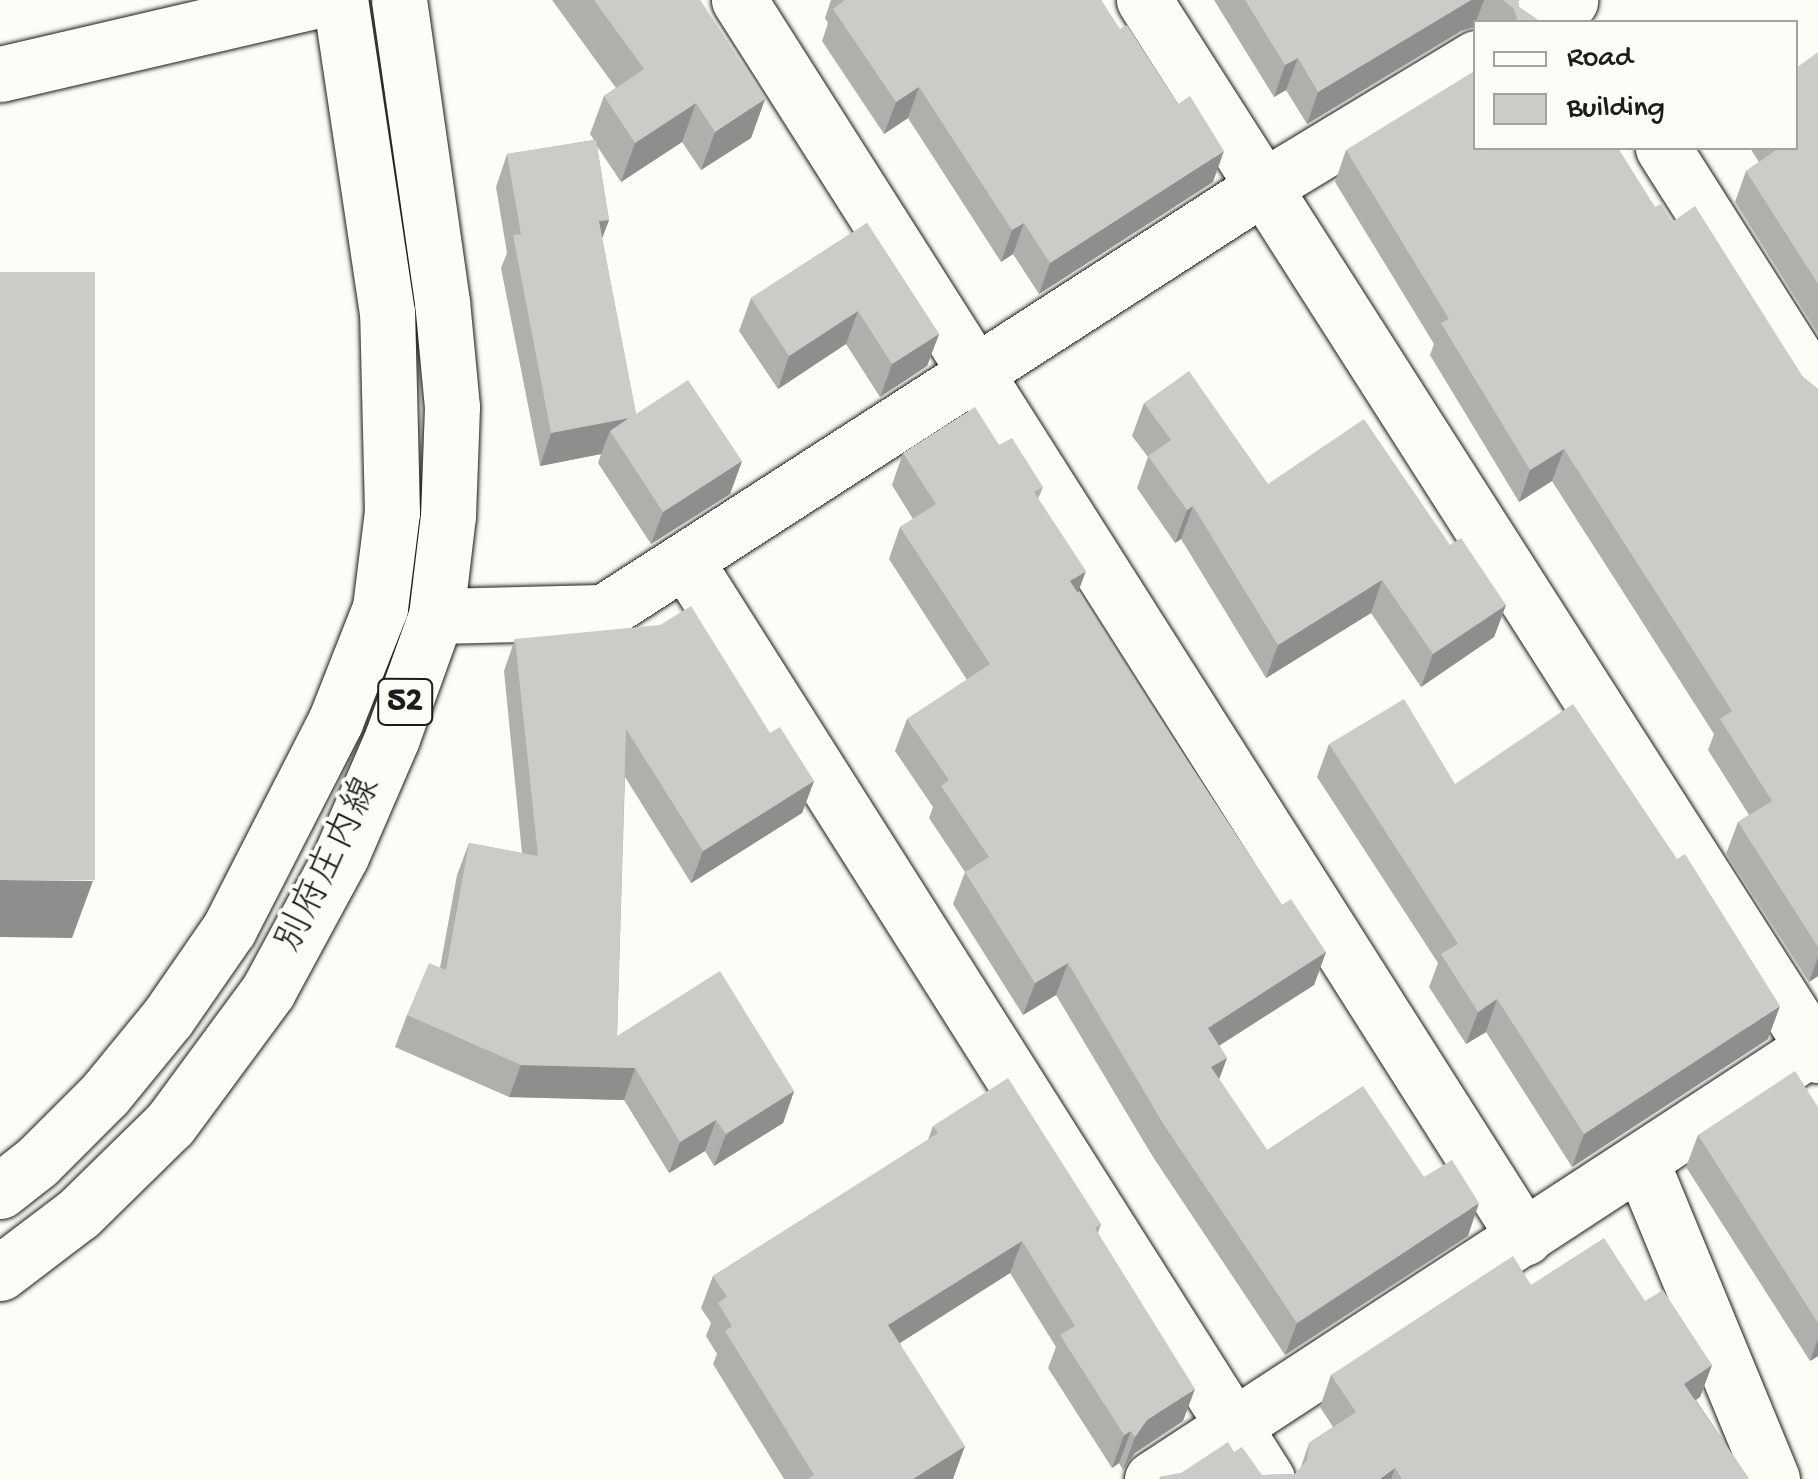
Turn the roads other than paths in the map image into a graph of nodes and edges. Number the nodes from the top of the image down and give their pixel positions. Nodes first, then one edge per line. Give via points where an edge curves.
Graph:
1 (319, 0) edge
2 (340, 0) edge
3 (399, 0) edge
4 (739, 0) edge
5 (1144, 0) edge
6 (1570, 0) edge
7 (1537, 20) edge
8 (1473, 60) edge
9 (0, 74) edge
10 (1664, 150) edge
11 (1263, 187) junction
12 (976, 372) junction
13 (1818, 392) edge
14 (685, 560) junction
15 (436, 616) junction
16 (1817, 1048) edge
17 (1641, 1161) junction
18 (0, 1191) edge
19 (1526, 1238) junction
20 (0, 1274) edge
21 (1234, 1425) junction
22 (1152, 1479) edge
23 (1267, 1479) edge
24 (1772, 1479) edge

1 - 9 street
2 - 18 street, 別府庄内線 / 52 via 387,313 392,512 380,608 335,722 229,929 105,1094
3 - 15 street, 別府庄内線 / 52 via 452,407
4 - 12 street
5 - 11 street
6 - 7 street
8 - 11 street
10 - 13 street
11 - 12 street
11 - 16 street
12 - 14 street
12 - 19 street
14 - 15 street via 604,612
14 - 21 street
15 - 20 street, 別府庄内線 / 52 via 340,856 268,991 170,1124 79,1214
16 - 17 street
17 - 19 street
17 - 24 street
19 - 21 street
21 - 22 street
21 - 23 street

